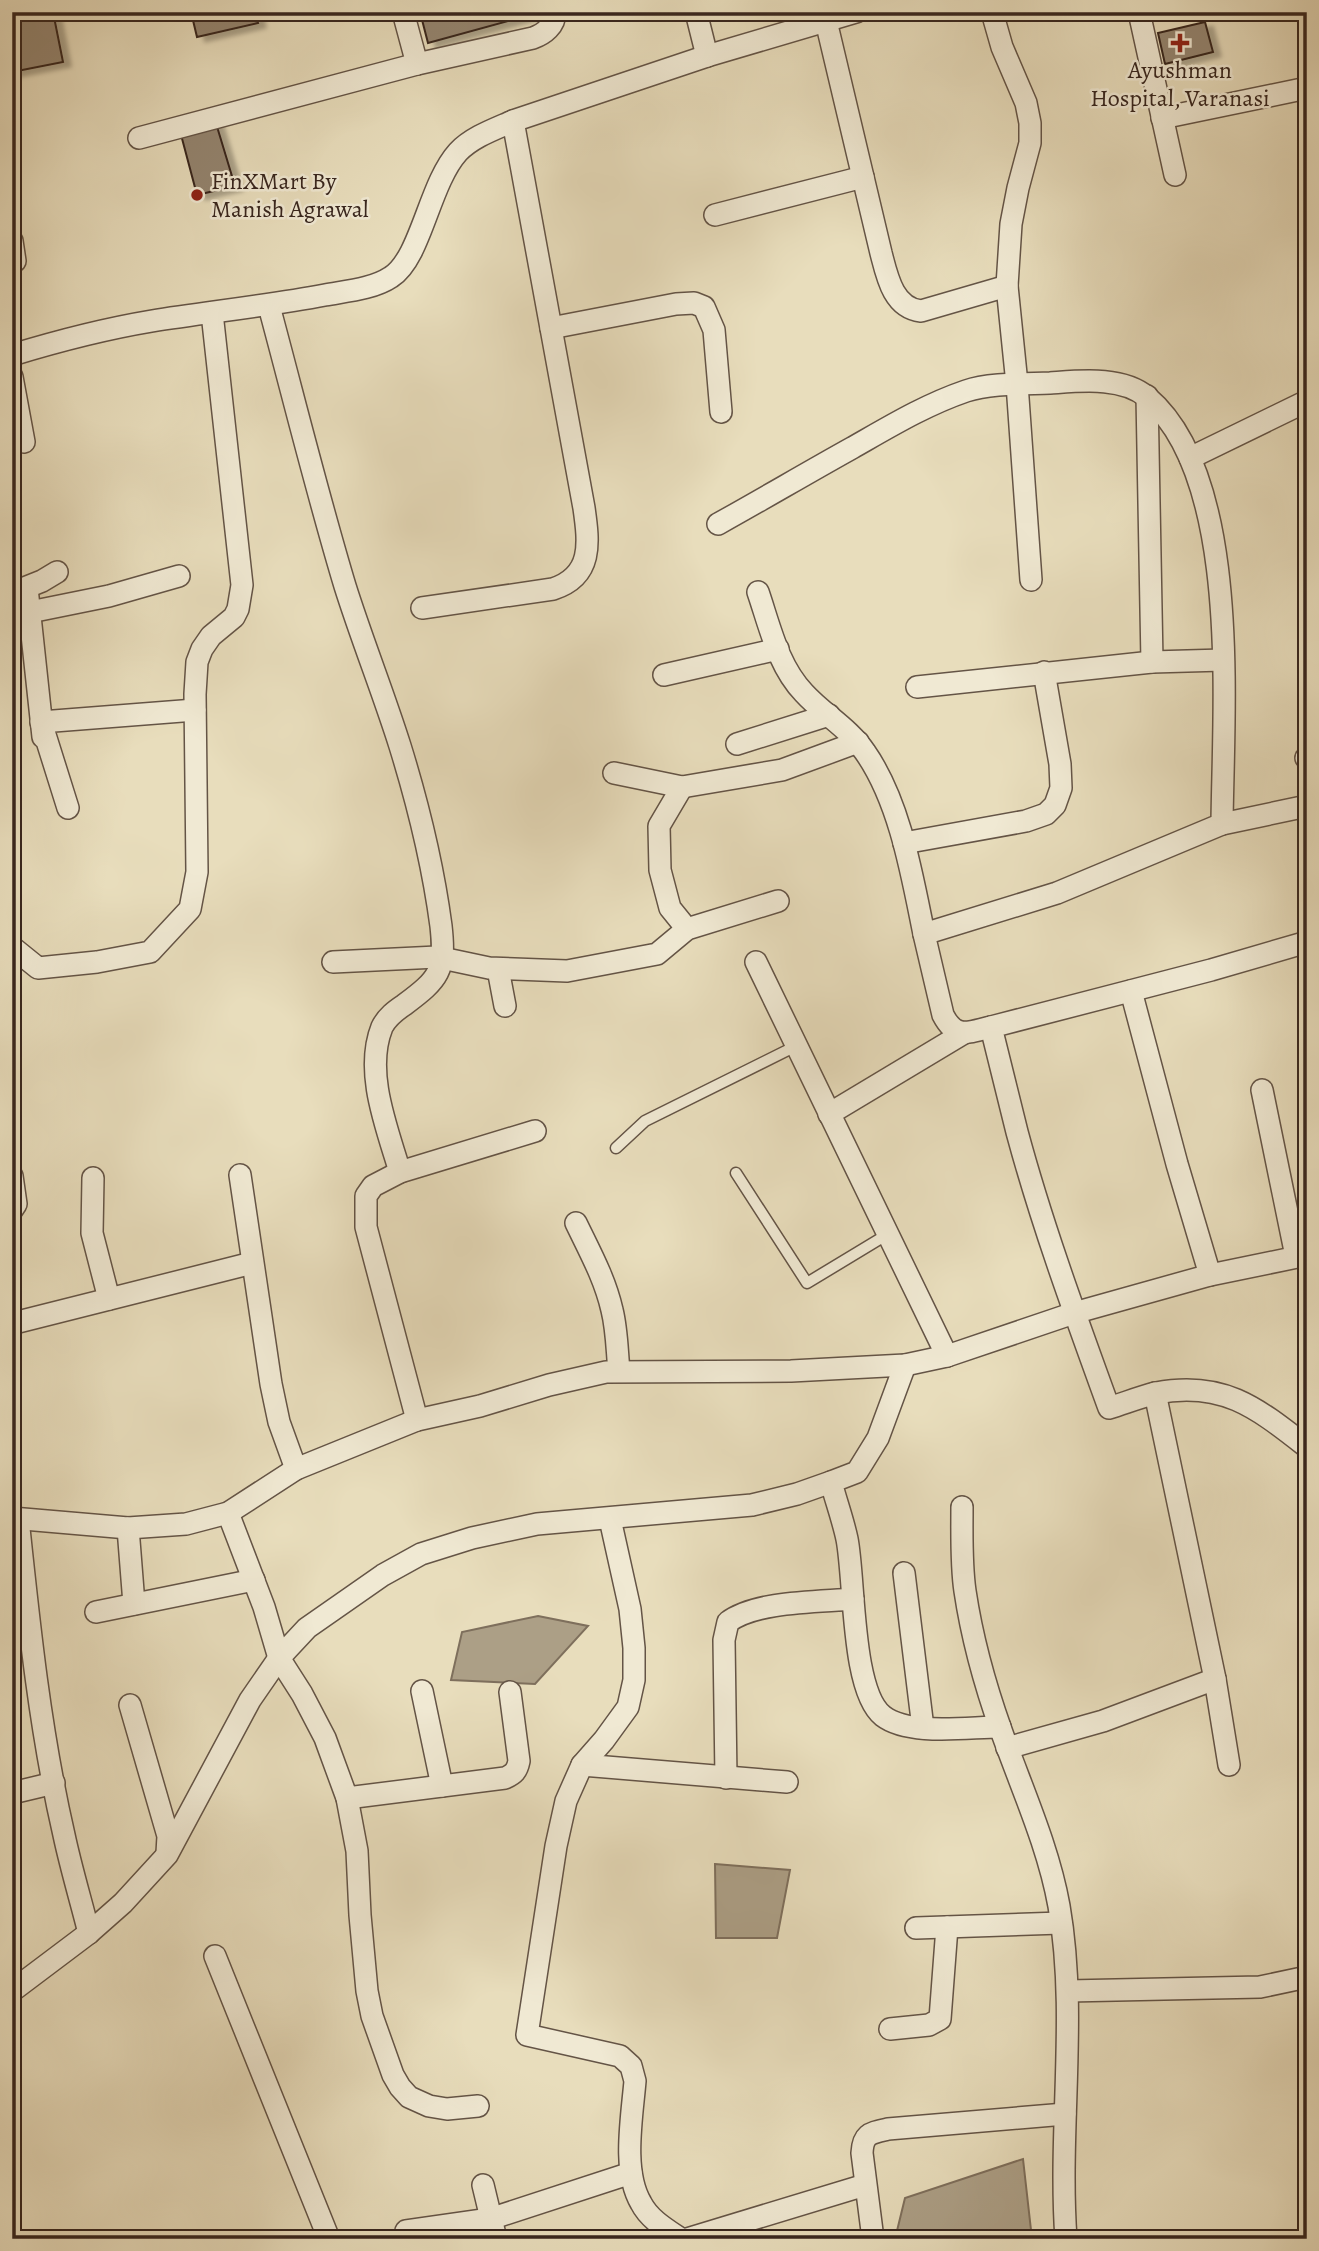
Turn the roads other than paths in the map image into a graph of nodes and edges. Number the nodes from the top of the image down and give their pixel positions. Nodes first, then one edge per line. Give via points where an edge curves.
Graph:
1 (403, 12) edge
2 (555, 12) edge
3 (696, 12) edge
4 (856, 12) edge
5 (992, 12) edge
6 (1139, 12) edge
7 (826, 21) junction
8 (707, 56) junction
9 (417, 64) junction
10 (1307, 88) edge
11 (1162, 118) junction
12 (513, 121) junction
13 (139, 138) dead end
14 (1175, 175) dead end
15 (863, 177) junction
16 (715, 215) dead end
17 (12, 241) edge
18 (12, 261) edge
19 (1007, 286) junction
20 (269, 306) junction
21 (212, 313) junction
22 (551, 328) junction
23 (12, 355) edge
24 (12, 377) edge
25 (1017, 384) junction
26 (1146, 397) junction
27 (1307, 401) edge
28 (721, 412) dead end
29 (24, 442) dead end
30 (1190, 458) junction
31 (718, 524) dead end
32 (57, 572) dead end
33 (180, 576) dead end
34 (1031, 580) dead end
35 (20, 591) edge
36 (758, 593) dead end
37 (422, 608) dead end
38 (30, 612) junction
39 (778, 649) junction
40 (1223, 660) junction
41 (1152, 662) junction
42 (1044, 672) junction
43 (664, 675) dead end
44 (917, 687) dead end
45 (195, 710) junction
46 (829, 715) junction
47 (41, 722) junction
48 (858, 742) junction
49 (737, 744) dead end
50 (614, 773) dead end
51 (47, 777) dead end
52 (682, 788) junction
53 (1307, 806) edge
54 (68, 807) dead end
55 (1222, 824) junction
56 (904, 843) junction
57 (778, 901) dead end
58 (687, 929) junction
59 (924, 933) junction
60 (1307, 942) edge
61 (13, 954) edge
62 (444, 958) junction
63 (333, 962) dead end
64 (756, 962) dead end
65 (498, 969) junction
66 (1131, 992) junction
67 (505, 1006) dead end
68 (991, 1027) junction
69 (964, 1033) junction
70 (796, 1046) junction
71 (1262, 1090) dead end
72 (829, 1114) junction
73 (535, 1131) dead end
74 (616, 1148) dead end
75 (400, 1172) junction
76 (736, 1172) dead end
77 (240, 1175) dead end
78 (12, 1176) edge
79 (93, 1178) dead end
80 (12, 1210) edge
81 (576, 1223) dead end
82 (888, 1234) junction
83 (1302, 1255) edge
84 (252, 1263) junction
85 (1210, 1275) junction
86 (109, 1299) junction
87 (1074, 1313) junction
88 (18, 1322) dead end
89 (947, 1356) junction
90 (905, 1365) junction
91 (619, 1371) junction
92 (1155, 1394) junction
93 (417, 1420) junction
94 (1307, 1447) edge
95 (296, 1469) junction
96 (831, 1482) junction
97 (962, 1507) dead end
98 (228, 1513) junction
99 (15, 1518) edge
100 (610, 1519) junction
101 (128, 1528) junction
102 (904, 1573) dead end
103 (254, 1580) junction
104 (853, 1599) junction
105 (134, 1604) junction
106 (96, 1612) dead end
107 (279, 1658) junction
108 (1215, 1679) junction
109 (422, 1691) dead end
110 (510, 1692) dead end
111 (130, 1705) dead end
112 (1000, 1727) junction
113 (923, 1728) junction
114 (1007, 1748) junction
115 (582, 1765) junction
116 (1229, 1765) dead end
117 (726, 1778) junction
118 (787, 1782) dead end
119 (54, 1783) junction
120 (442, 1786) junction
121 (12, 1793) edge
122 (347, 1798) junction
123 (167, 1855) junction
124 (1061, 1923) junction
125 (947, 1927) junction
126 (916, 1928) dead end
127 (89, 1933) junction
128 (215, 1956) dead end
129 (1307, 1977) edge
130 (12, 1990) edge
131 (1068, 1991) junction
132 (890, 2029) dead end
133 (478, 2106) dead end
134 (1065, 2114) junction
135 (631, 2173) junction
136 (483, 2185) dead end
137 (865, 2185) junction
138 (493, 2229) edge
139 (406, 2231) dead end
140 (329, 2239) edge
141 (681, 2239) edge
142 (687, 2239) edge
143 (873, 2239) edge
144 (1066, 2239) edge

1 - 9 street
2 - 9 street via 551,26 533,38
3 - 8 street
4 - 7 street
5 - 19 street via 1030,123 1030,143 1011,224
6 - 11 street
7 - 8 street
7 - 15 street
8 - 12 street
9 - 13 street
10 - 11 street
11 - 14 street
12 - 20 street via 459,151 437,185 405,265 392,277
12 - 22 street
15 - 16 street
15 - 19 street via 887,274 905,305 921,311
17 - 18 street
19 - 25 street
20 - 21 street
20 - 62 street via 345,587 414,792
21 - 23 street via 83,334
21 - 45 street via 242,584 234,617 211,636 197,662
22 - 28 street via 676,304 704,307 714,330
22 - 37 street via 586,519 583,566 567,584 553,589
24 - 29 street
25 - 26 street via 1085,381 1126,386
25 - 31 street via 969,390 931,405
25 - 34 street
26 - 30 street via 1169,422
26 - 41 street
27 - 30 street
30 - 40 street via 1214,540
32 - 35 street
33 - 38 street
35 - 38 street
36 - 39 street
38 - 47 street
39 - 43 street
39 - 46 street via 792,679
40 - 41 street
40 - 55 street
41 - 42 street
42 - 44 street
42 - 56 street via 1060,764 1061,788 1055,805 1046,814 1026,821
45 - 47 street
45 - 61 street via 198,872 190,909 150,952 38,968
46 - 48 street
46 - 49 street
47 - 51 street
47 - 54 street
48 - 52 street via 782,770
48 - 56 street via 887,794
50 - 52 street
52 - 58 street via 659,825 660,870 670,908
53 - 55 street
55 - 59 street via 1057,894
56 - 59 street
57 - 58 street
58 - 65 street via 657,954 567,971
59 - 69 street via 943,1015 949,1027
60 - 66 street
62 - 63 street
62 - 65 street
62 - 75 street via 435,978 389,1016 378,1044 380,1097
64 - 70 street
65 - 67 street
66 - 68 street
66 - 85 street
68 - 69 street
68 - 87 street via 1017,1133
69 - 72 street
70 - 72 street
70 - 74 lane via 645,1121
71 - 83 street
72 - 82 street
73 - 75 street
75 - 93 street via 373,1186 366,1196 366,1227
76 - 82 lane via 807,1283
77 - 84 street
78 - 80 street via 16,1204
79 - 86 street via 92,1233
81 - 91 street via 609,1296
82 - 89 street
83 - 85 street
84 - 86 street
84 - 95 street via 279,1422
85 - 87 street
86 - 88 street
87 - 89 street
87 - 92 street via 1109,1408
89 - 90 street
90 - 91 street via 791,1371
90 - 96 street via 878,1438 857,1472
91 - 93 street
92 - 94 street via 1191,1389 1226,1394 1261,1412
92 - 108 street
93 - 95 street
95 - 98 street
96 - 100 street via 752,1505
96 - 104 street via 847,1539
97 - 112 street via 965,1590
98 - 101 street via 186,1524
98 - 103 street
99 - 101 street
99 - 119 street
100 - 107 street via 537,1524 421,1555 383,1575 307,1628
100 - 115 street via 630,1609 634,1680 628,1707
101 - 105 street
102 - 113 street
103 - 105 street
103 - 107 street
104 - 113 street via 866,1689 873,1704 883,1716
104 - 117 street via 758,1608 728,1622 724,1654
105 - 106 street
107 - 122 street via 325,1738
107 - 123 street via 250,1700
108 - 114 street via 1103,1721
108 - 116 street
109 - 120 street
110 - 120 street via 517,1770 505,1778
111 - 123 street via 168,1836
112 - 113 street
112 - 114 street
114 - 124 street via 1047,1860
115 - 117 street
115 - 135 street via 566,1801 559,1835 527,2035 620,2056 631,2066 635,2081
117 - 118 street
119 - 121 street
119 - 127 street
120 - 122 street
122 - 133 street via 357,1851 367,1991 393,2075 409,2096 429,2106
123 - 127 street
124 - 125 street
124 - 131 street
125 - 126 street
125 - 132 street via 940,2019 929,2025
127 - 130 street
128 - 140 street
129 - 131 street via 1260,1987
131 - 134 street
134 - 137 street via 875,2133 863,2142
134 - 144 street
135 - 138 street
135 - 141 street via 642,2205
136 - 138 street
137 - 142 street
137 - 143 street
138 - 139 street

